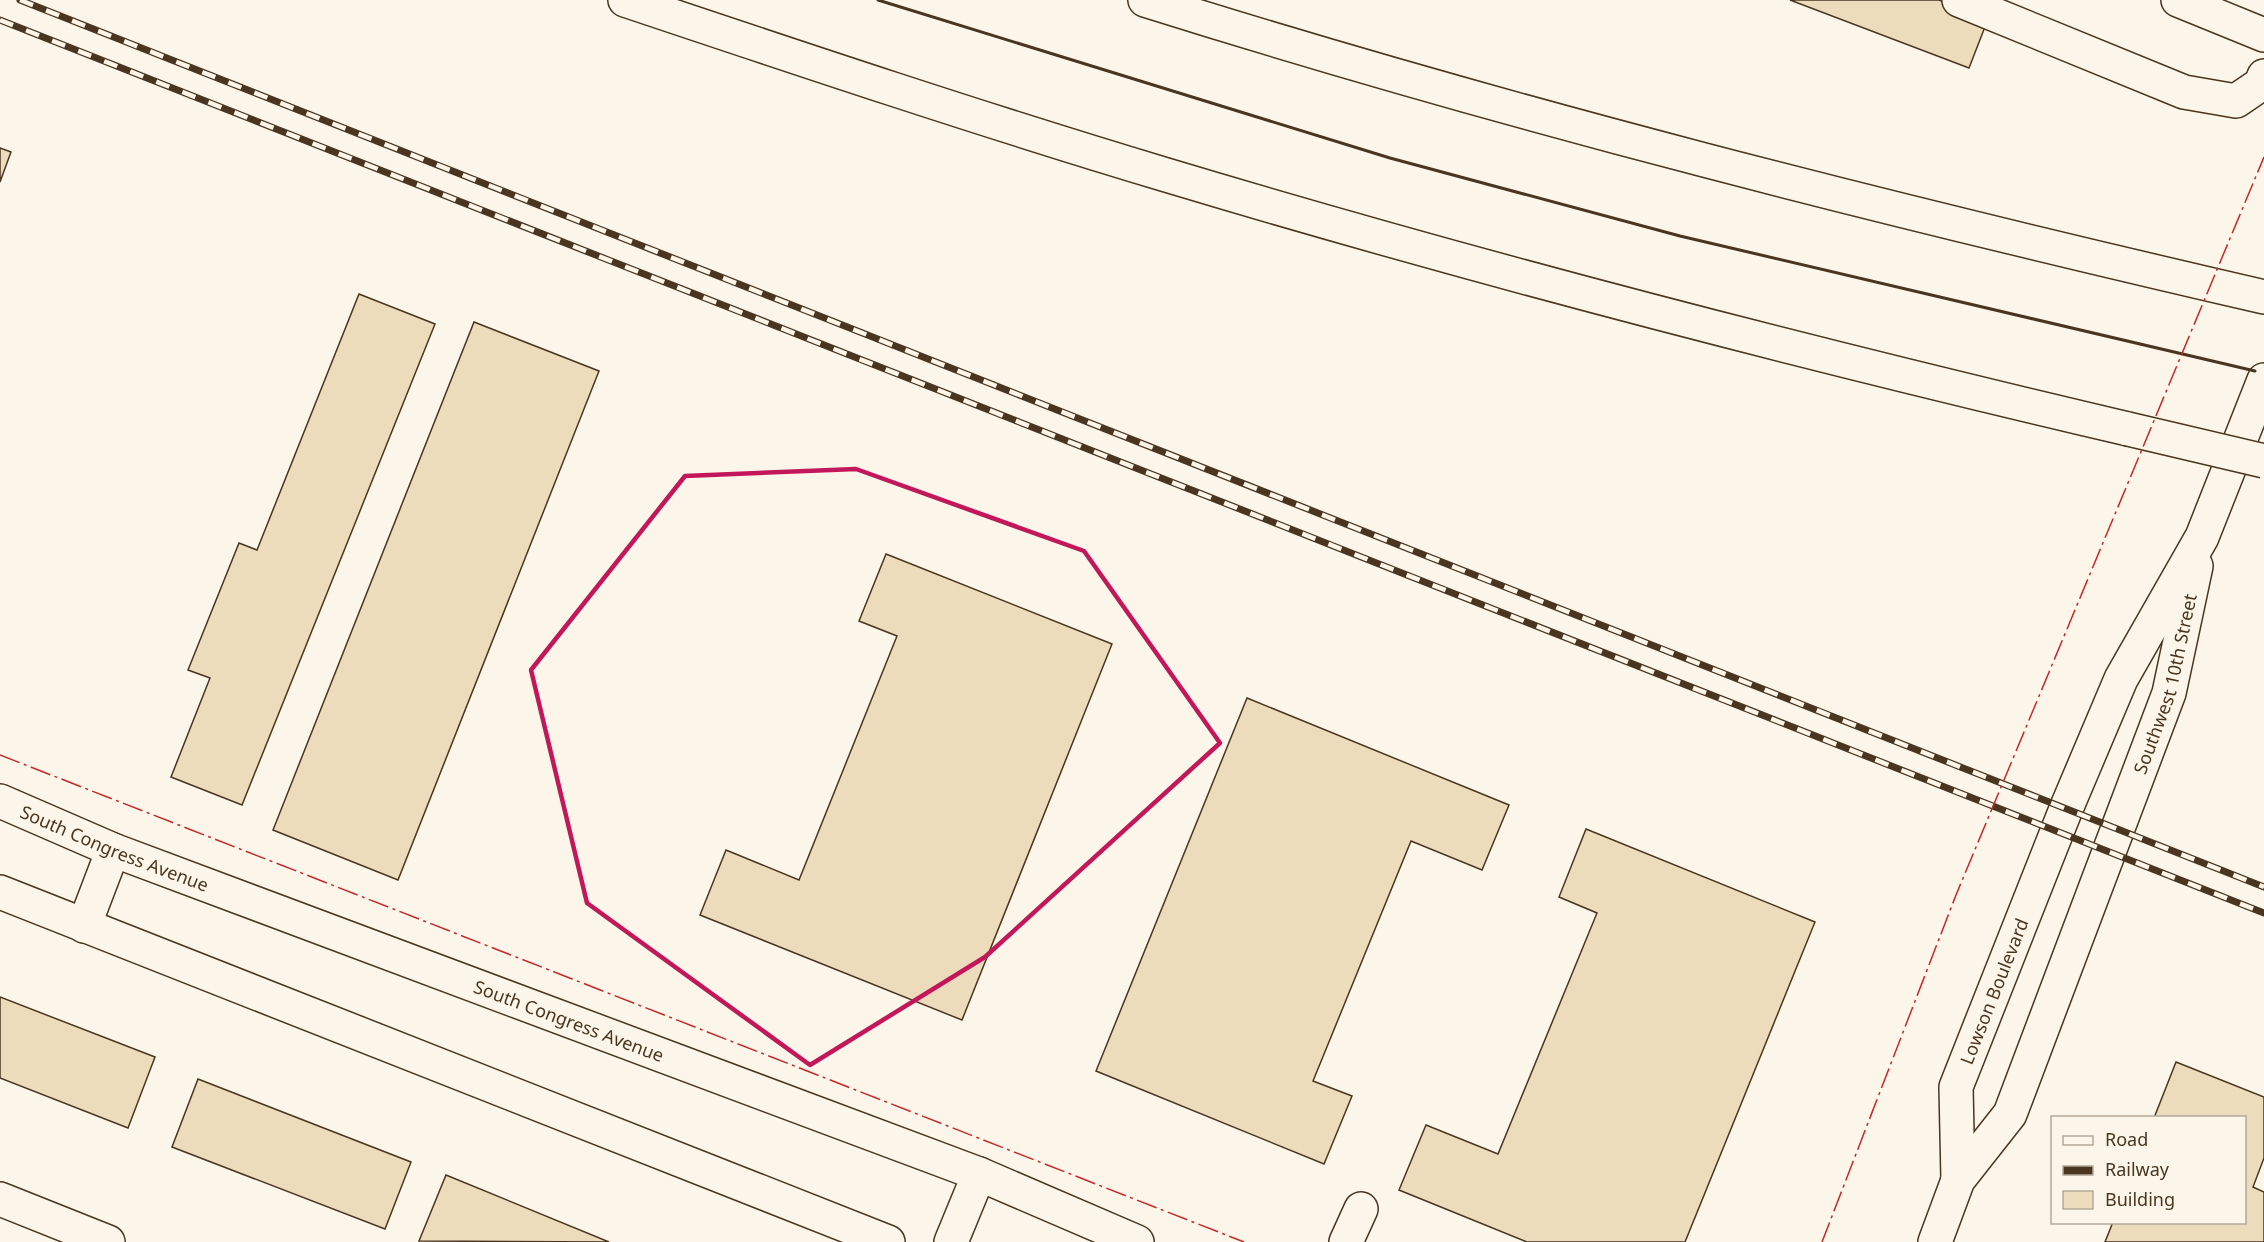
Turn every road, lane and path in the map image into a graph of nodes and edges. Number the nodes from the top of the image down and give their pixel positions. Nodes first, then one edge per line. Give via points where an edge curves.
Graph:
1 (625, 0) edge
2 (1145, 0) edge
3 (1959, 0) edge
4 (2178, 0) edge
5 (2026, 13) edge
6 (2261, 26) edge
7 (2264, 76) edge
8 (2264, 297) edge
9 (2264, 380) edge
10 (2264, 461) edge
11 (2202, 537) junction
12 (0, 801) edge
13 (2066, 809) joint
14 (2119, 830) joint
15 (113, 850) junction
16 (0, 892) edge
17 (84, 926) junction
18 (979, 1174) junction
19 (1958, 1180) junction
20 (0, 1199) edge
21 (1361, 1209) dead end
22 (108, 1242) edge
23 (888, 1242) edge
24 (951, 1242) edge
25 (1137, 1242) edge
26 (1346, 1242) edge
27 (1935, 1242) edge

1 - 10 main road, bridge via 1000,123 1351,229 1724,330
2 - 8 main road via 1454,93 1820,191
3 - 5 main road
4 - 6 main road
5 - 7 main road via 2184,92 2236,101 2261,84
9 - 11 main road, Southwest 10th Street
11 - 13 main road, Southwest 10th Street via 2121,680
11 - 14 main road, Southwest 10th Street via 2169,693
12 - 15 main road, South Congress Avenue
13 - 19 main road, Lowson Boulevard via 1956,1087
14 - 19 main road, Lowson Boulevard via 2010,1114
15 - 17 main road
15 - 18 main road, South Congress Avenue
16 - 17 main road
17 - 23 main road
18 - 24 main road
18 - 25 main road, South Congress Avenue
19 - 27 main road, Lowson Boulevard
20 - 22 main road
21 - 26 main road

